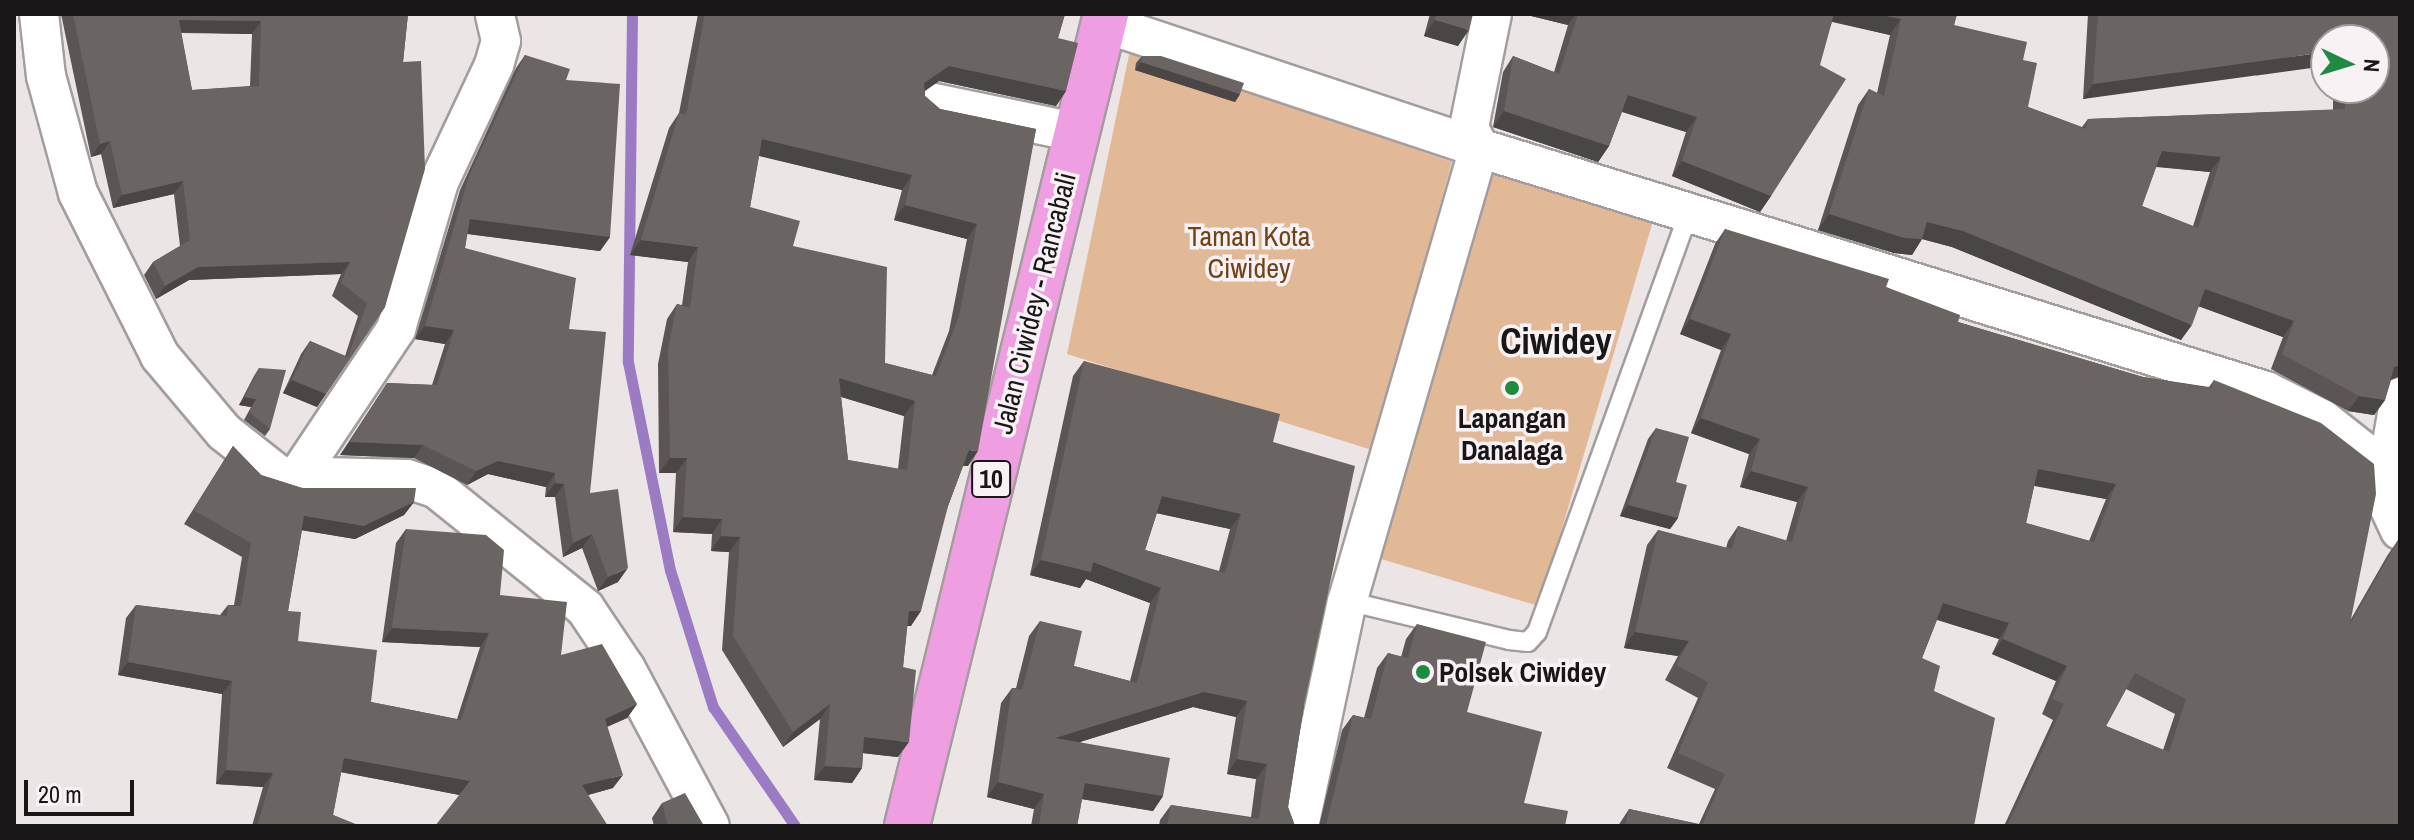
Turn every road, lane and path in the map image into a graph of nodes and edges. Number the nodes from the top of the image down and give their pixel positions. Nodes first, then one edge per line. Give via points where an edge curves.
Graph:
1 (39, 14) edge
2 (495, 14) edge
3 (1492, 14) edge
4 (1105, 19) edge
5 (935, 103) edge
6 (1075, 132) junction
7 (1479, 148) junction
8 (1688, 215) junction
9 (2400, 397) edge
10 (2383, 467) junction
11 (295, 480) junction
12 (2400, 530) edge
13 (1347, 601) junction
14 (710, 826) edge
15 (907, 826) edge
16 (1299, 826) edge

1 - 11 street via 59,137 132,312 224,432 280,476
2 - 11 street via 501,41 494,65 439,182 396,329
3 - 7 street via 1469,127
4 - 6 highway, Jalan Ciwidey - Rancabali / 10
4 - 7 street
5 - 6 street
6 - 15 highway, Jalan Ciwidey - Rancabali / 10
7 - 8 street
7 - 13 street
8 - 10 street via 2266,391 2322,419
8 - 13 lane via 1537,632 1528,642 1509,640
9 - 10 street
10 - 12 street via 2386,511
11 - 14 street via 407,479 474,514 585,608
13 - 16 street

